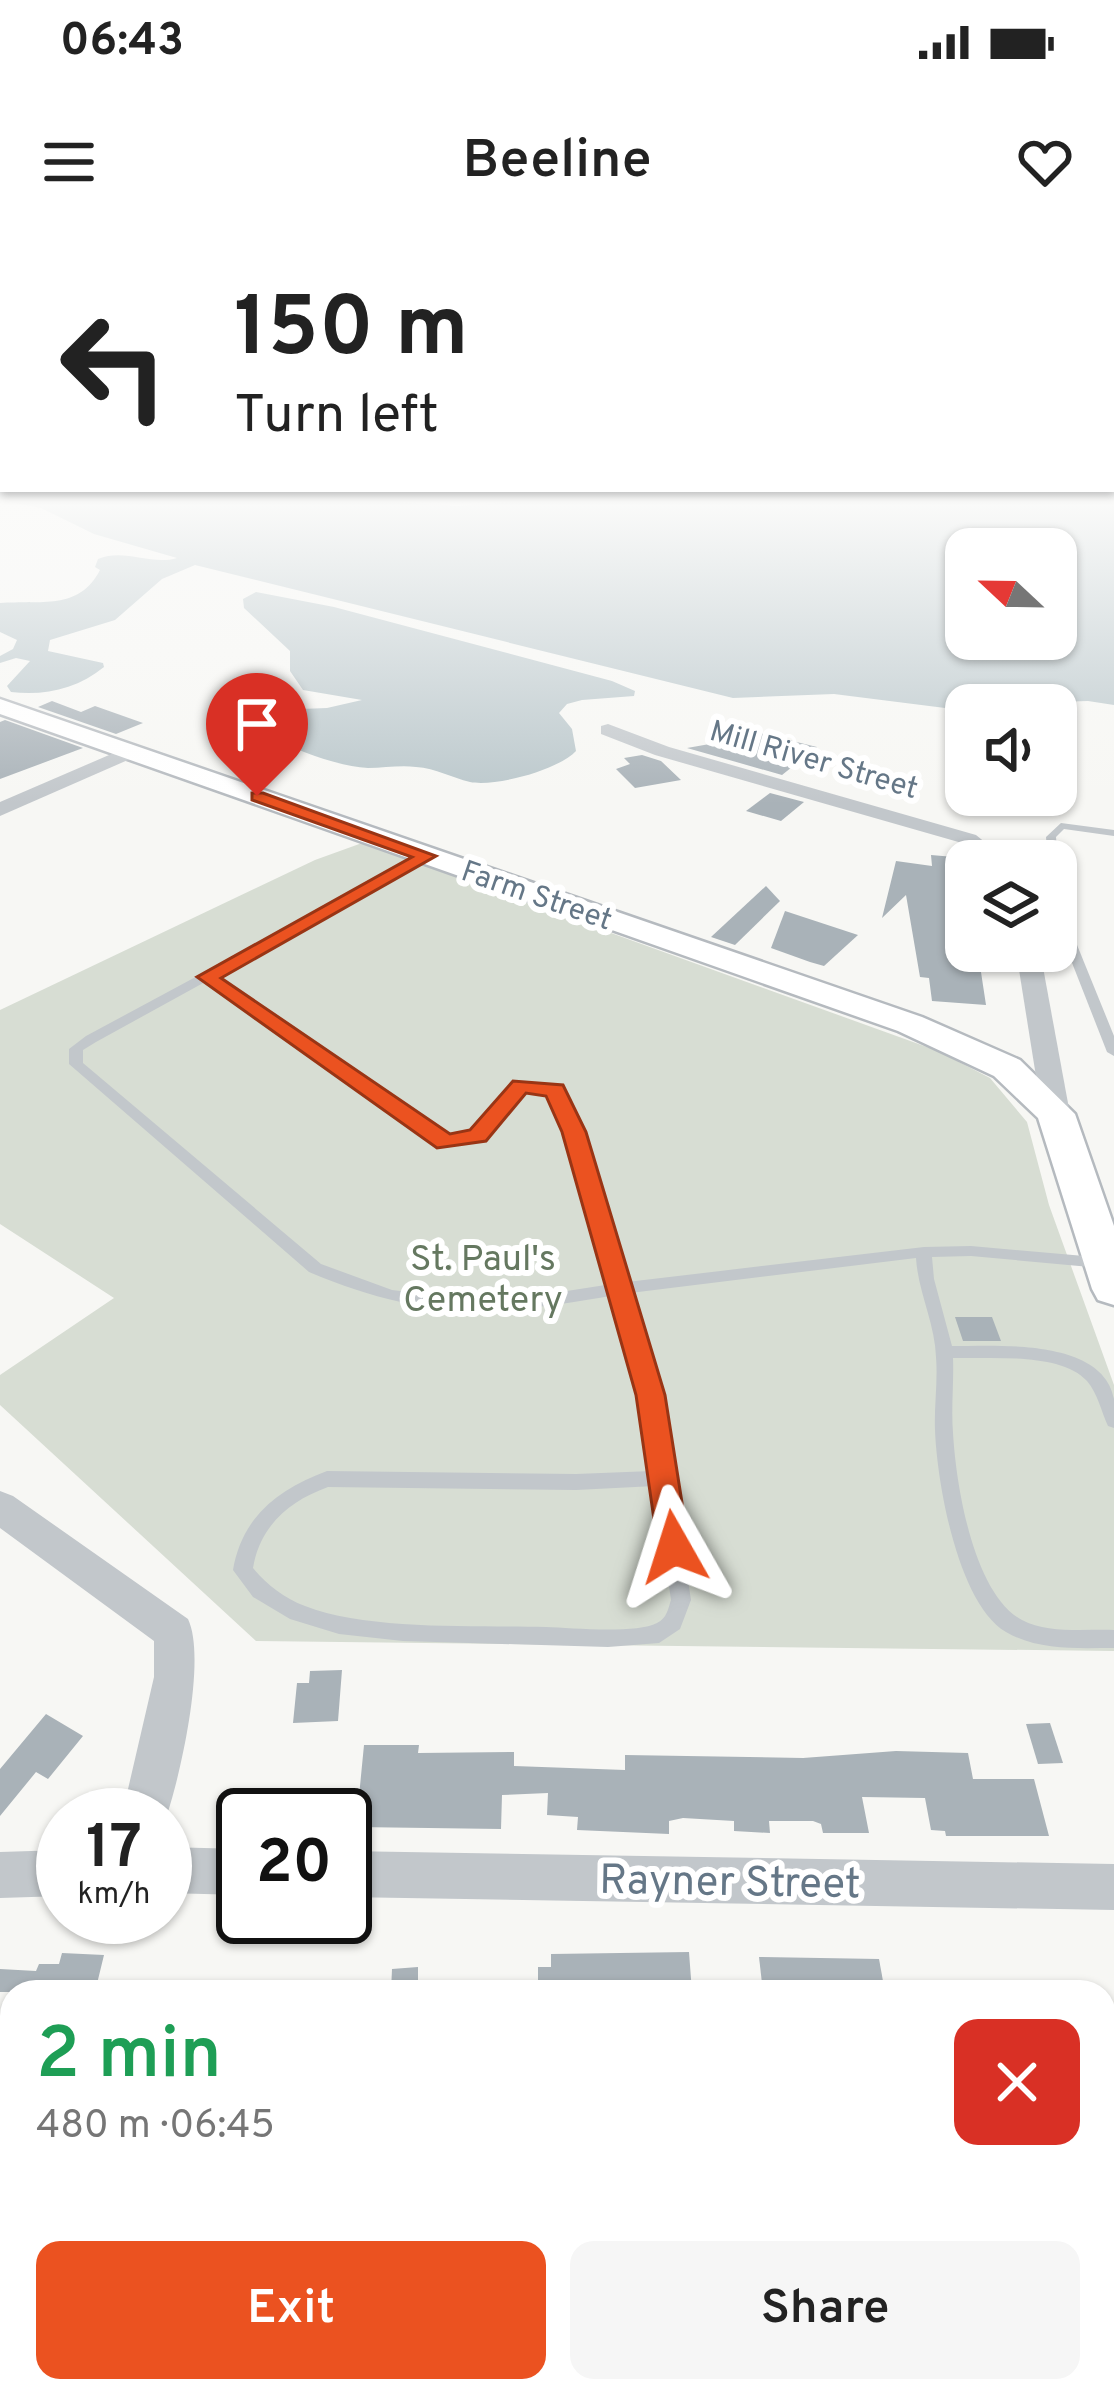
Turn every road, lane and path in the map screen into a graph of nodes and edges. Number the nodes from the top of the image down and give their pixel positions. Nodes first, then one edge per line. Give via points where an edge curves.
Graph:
1 (0, 706) edge
2 (608, 730) dead end
3 (130, 752) junction
4 (0, 810) edge
5 (1114, 832) edge
6 (971, 840) edge
7 (1051, 840) edge
8 (427, 856) junction
9 (1077, 952) edge
10 (1032, 972) edge
11 (207, 977) junction
12 (1107, 1016) edge
13 (1114, 1052) edge
14 (1056, 1114) junction
15 (924, 1252) junction
16 (1111, 1272) edge
17 (621, 1288) junction
18 (946, 1352) junction
19 (1114, 1421) edge
20 (666, 1478) junction
21 (0, 1507) edge
22 (1114, 1639) edge
23 (151, 1788) edge
24 (36, 1874) edge
25 (372, 1874) edge
26 (0, 1875) edge
27 (1114, 1887) edge

1 - 3 street, Farm Street
2 - 6 street, Mill River Street
3 - 4 street
3 - 8 street, Farm Street
5 - 7 lane via 1061,826
8 - 11 lane
8 - 14 street, Farm Street via 946,1038 1007,1068
9 - 12 lane
10 - 14 street
11 - 17 lane via 446,1142 478,1136 520,1086 555,1090
11 - 17 lane via 72,1055 315,1268 394,1299 439,1306 487,1308
12 - 13 lane
14 - 16 street
15 - 16 lane
15 - 17 lane
15 - 18 lane
17 - 20 lane
18 - 19 lane via 1080,1366
18 - 22 lane via 944,1435 962,1535 984,1597 1008,1624 1038,1635
20 - 20 lane via 681,1600 659,1634 339,1625 298,1613 260,1591 243,1570 244,1545 266,1515 327,1479
21 - 23 street via 174,1632 176,1677
24 - 26 street
25 - 27 street, Rayner Street

